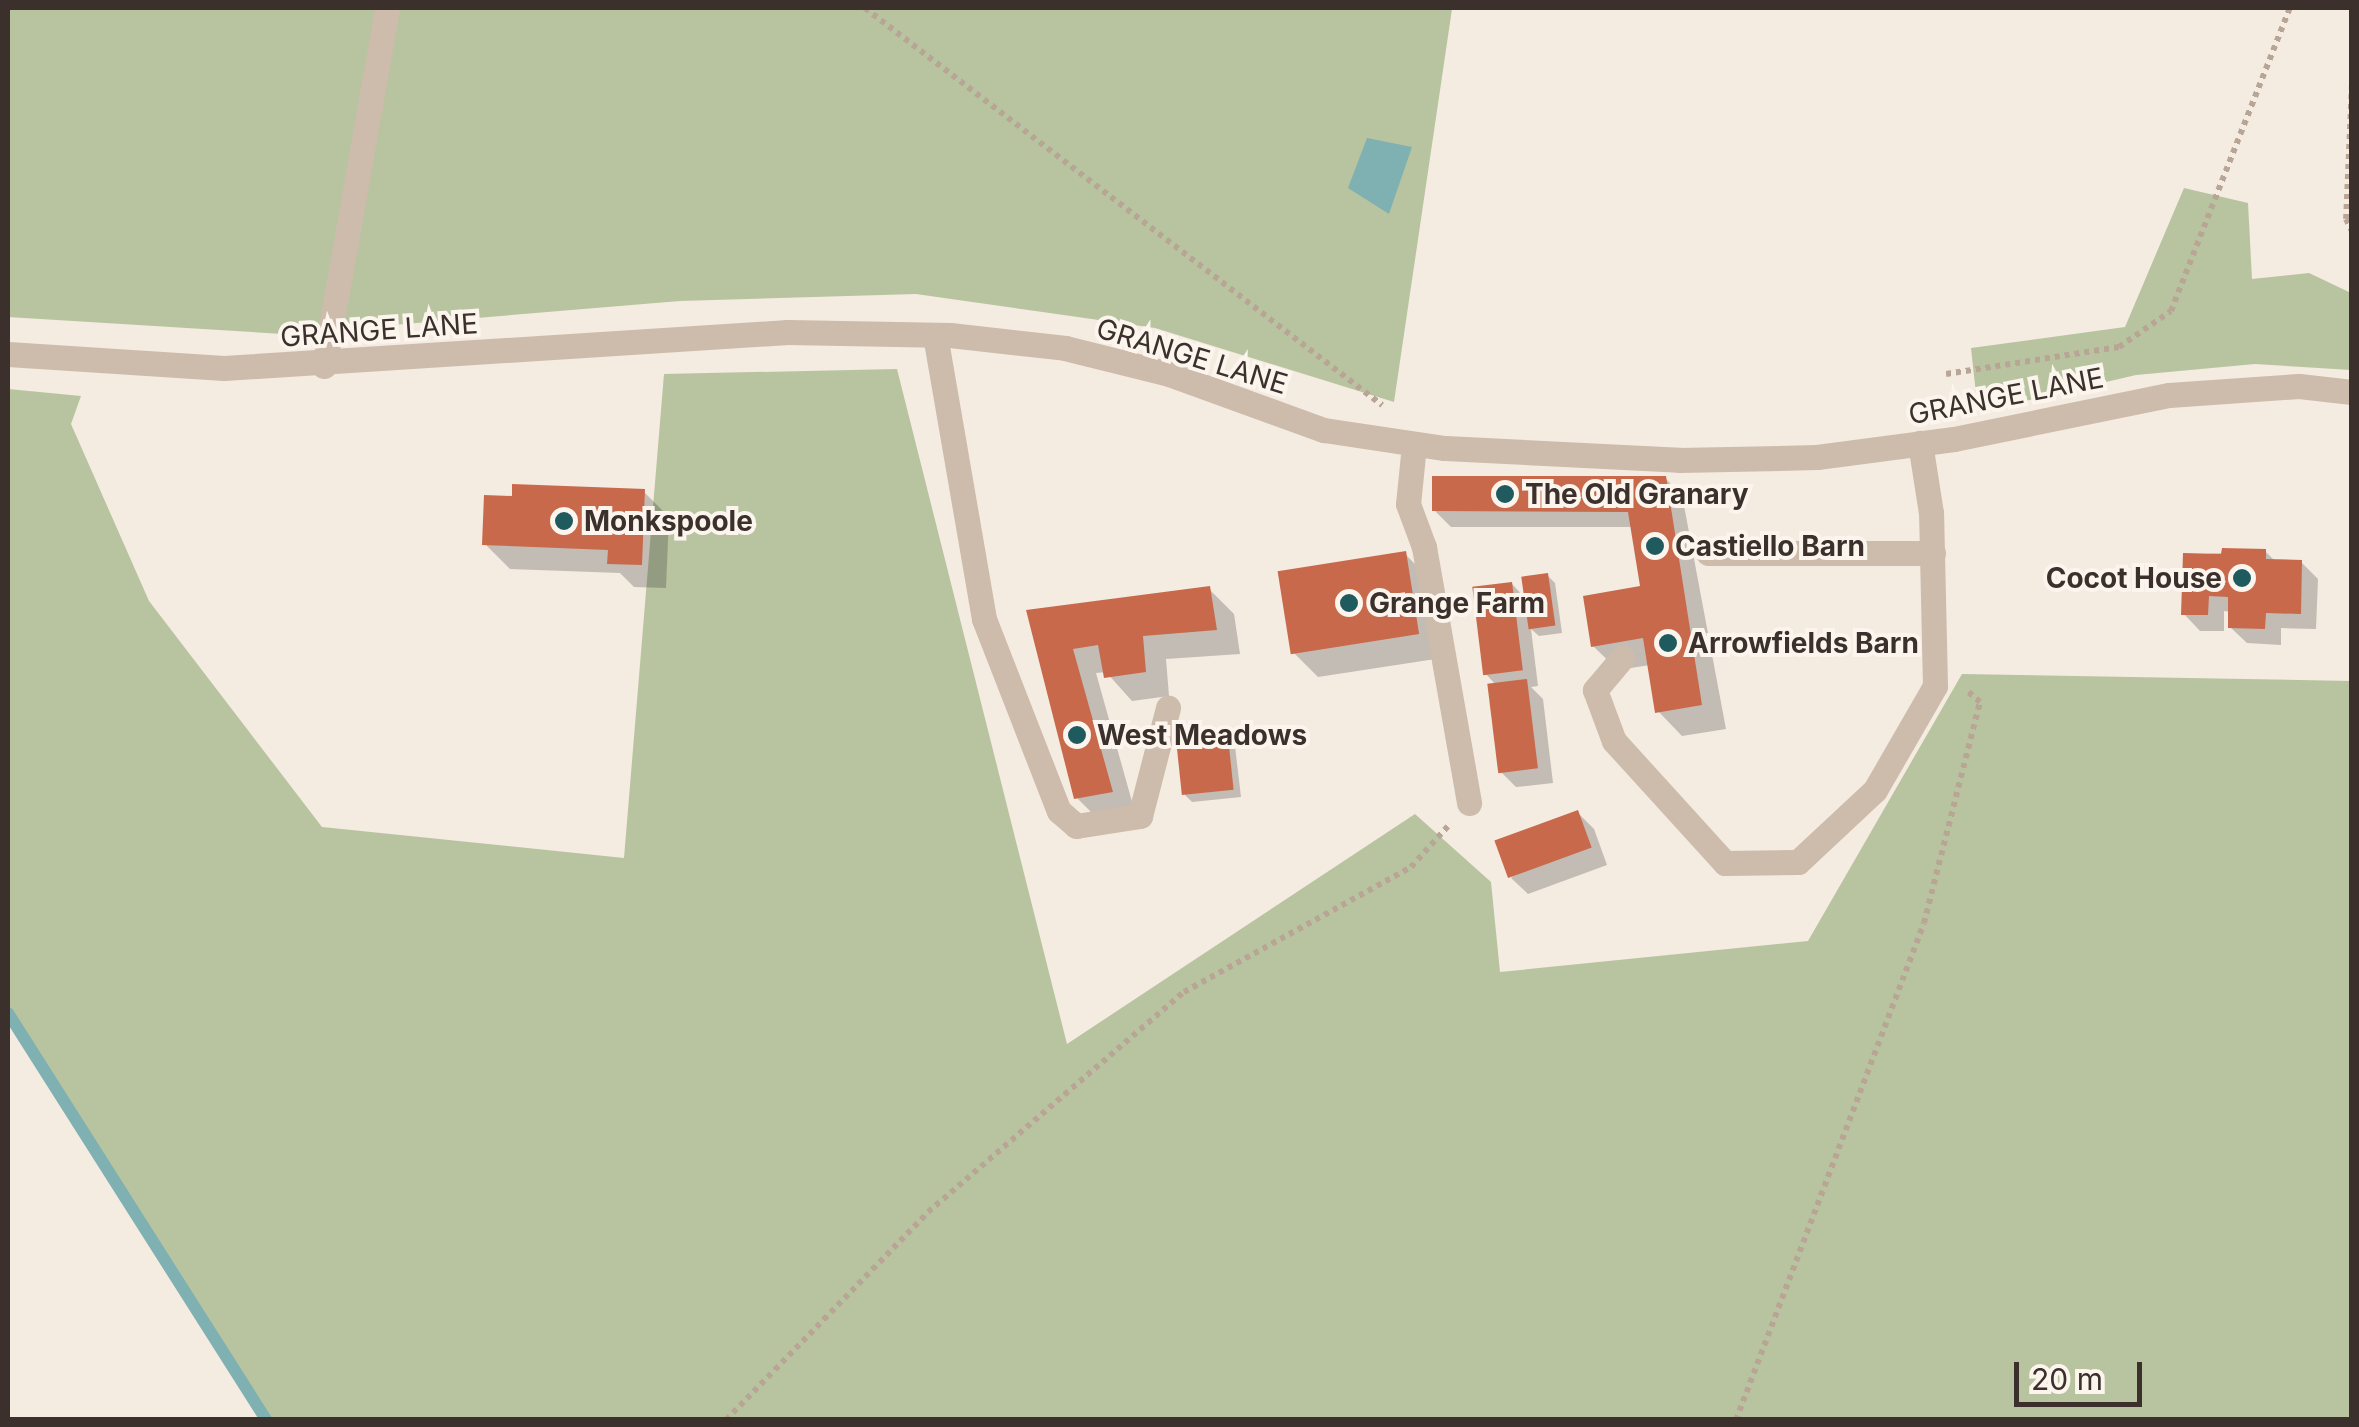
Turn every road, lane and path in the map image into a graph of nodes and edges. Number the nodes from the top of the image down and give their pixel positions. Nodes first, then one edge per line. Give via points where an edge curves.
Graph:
1 (387, 8) edge
2 (866, 8) edge
3 (2290, 8) edge
4 (2352, 84) edge
5 (2352, 231) edge
6 (935, 335) junction
7 (8, 354) edge
8 (324, 366) junction
9 (1946, 374) dead end
10 (2352, 392) edge
11 (1920, 444) junction
12 (1414, 445) junction
13 (1708, 553) dead end
14 (1933, 553) junction
15 (1622, 658) dead end
16 (1958, 682) dead end
17 (1168, 708) dead end
18 (1469, 803) joint
19 (726, 1420) edge
20 (1736, 1420) edge

1 - 8 street
2 - 12 path via 1376,398
3 - 9 path via 2171,311 2118,347
4 - 5 path via 2346,219
6 - 8 street, GRANGE LANE via 678,337
6 - 12 street, GRANGE LANE via 1065,348 1169,374 1324,430
6 - 17 street via 984,619 1058,812 1076,826 1140,816
7 - 8 street, GRANGE LANE via 224,368
10 - 11 street, GRANGE LANE via 2300,386 2169,395
11 - 12 street, GRANGE LANE via 1816,457 1680,460
11 - 14 street
12 - 18 street via 1408,504 1424,547
13 - 14 street
14 - 15 street via 1935,686 1875,790 1798,862 1725,863 1614,742 1595,690
16 - 20 path via 1980,702 1924,923
18 - 19 path via 1411,866 1184,992 928,1212

